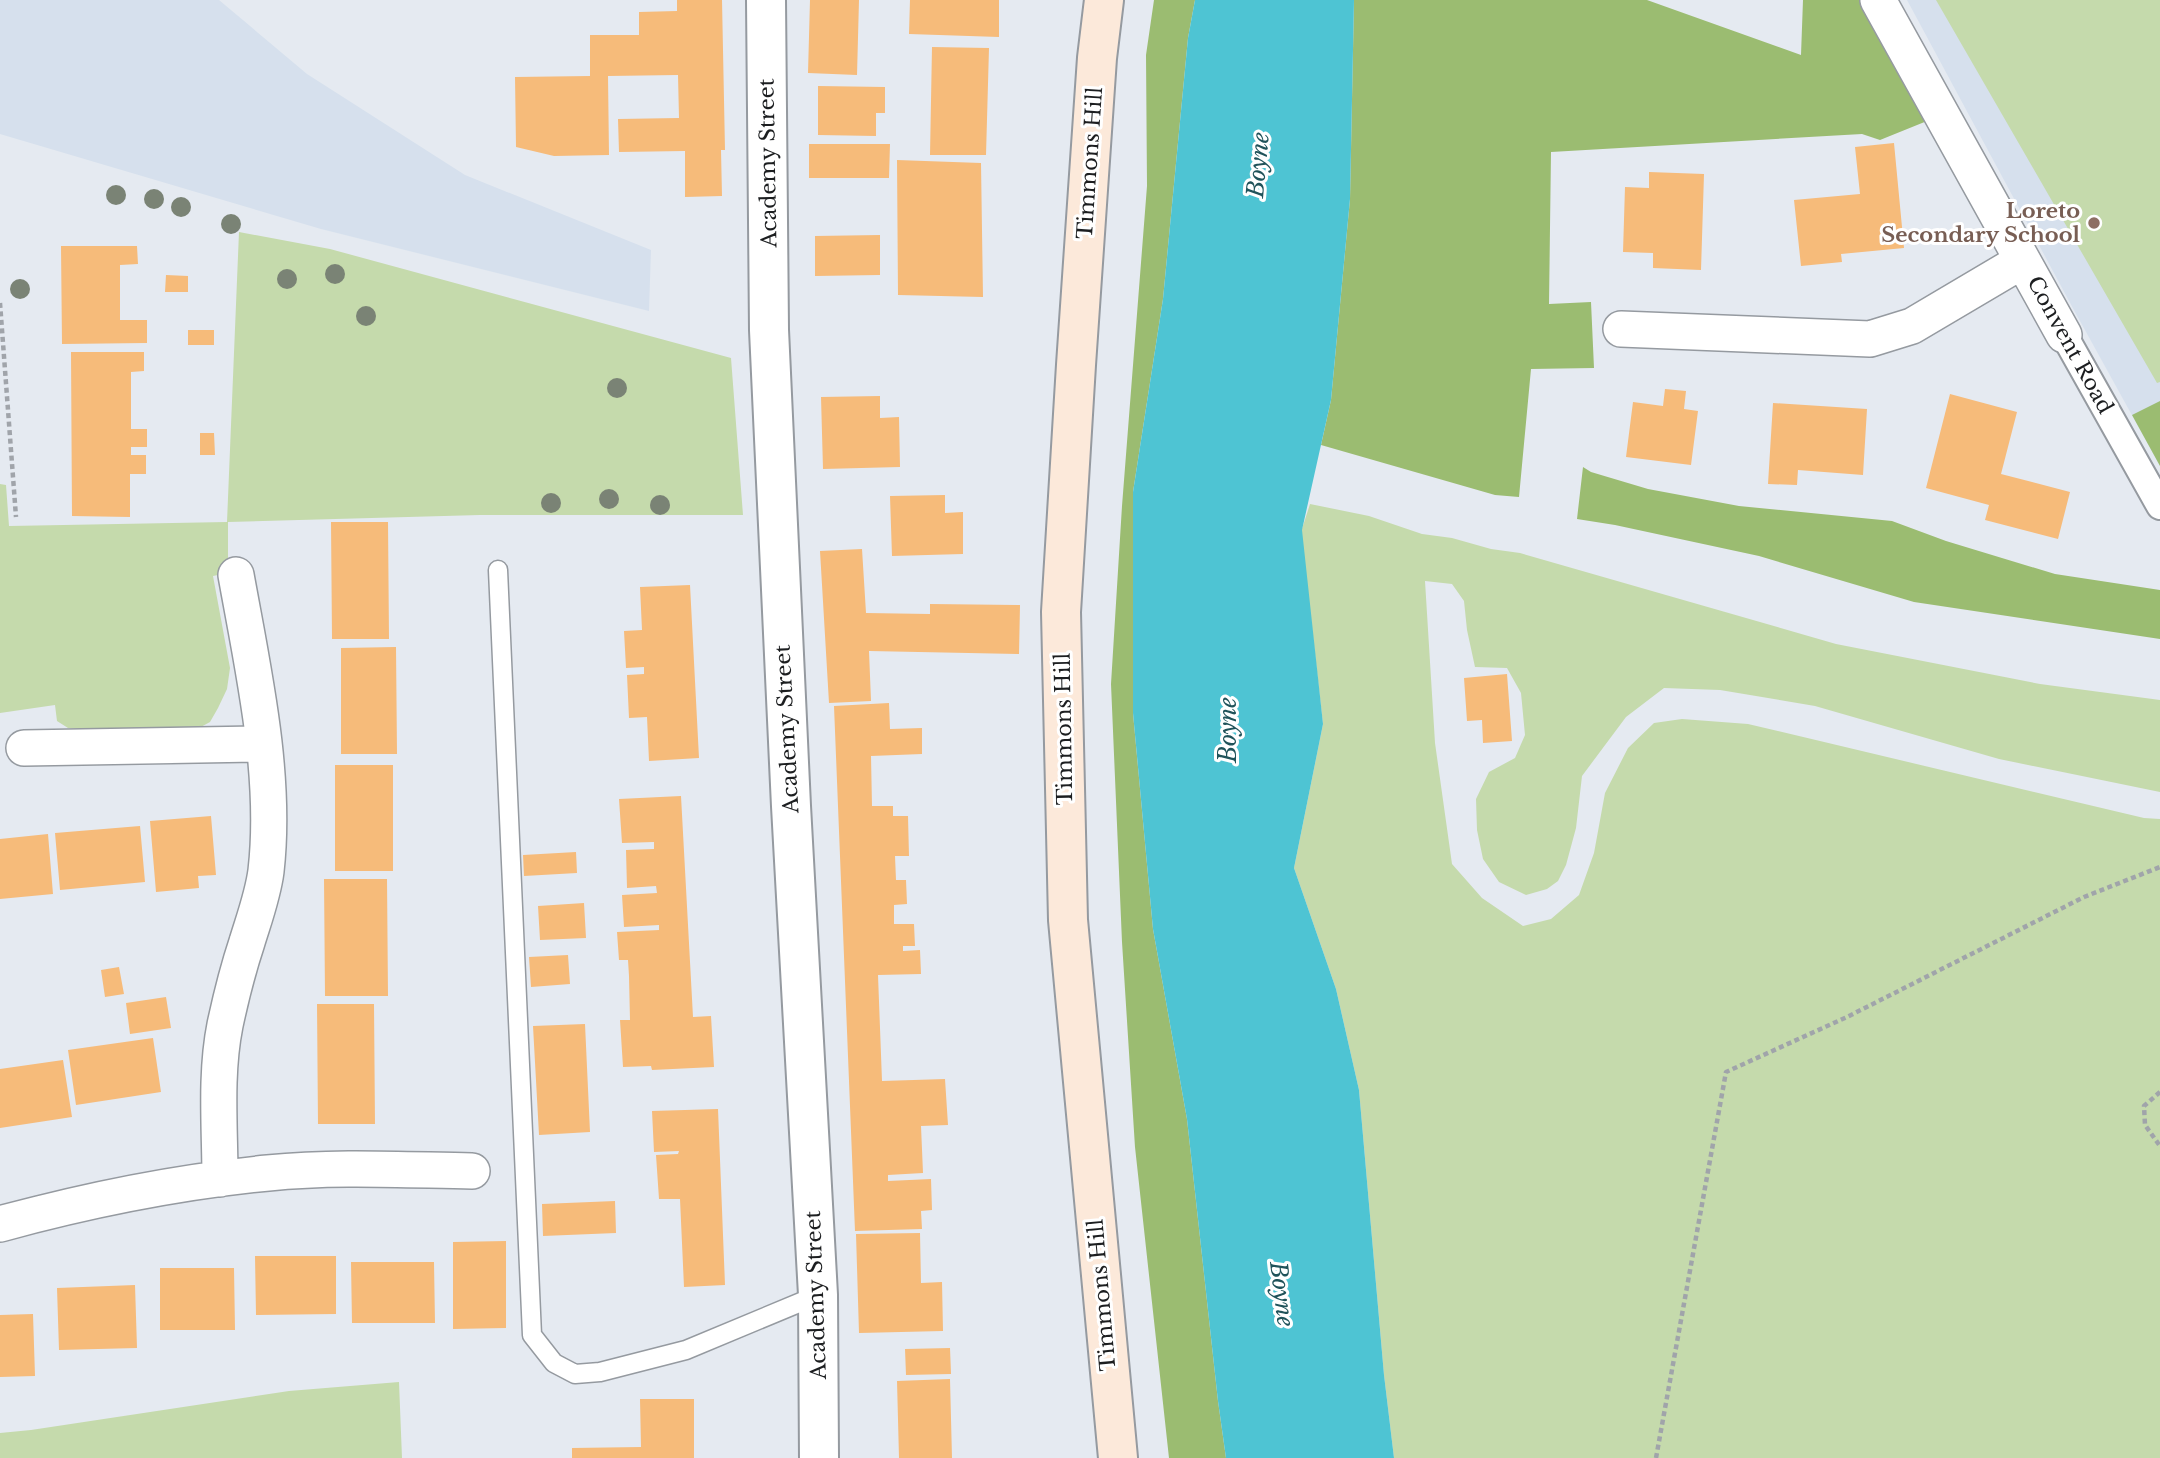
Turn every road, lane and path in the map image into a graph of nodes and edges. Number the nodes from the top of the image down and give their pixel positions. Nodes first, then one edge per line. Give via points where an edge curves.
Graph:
1 (766, 0) edge
2 (1104, 0) edge
3 (1878, 0) edge
4 (2022, 261) junction
5 (0, 303) edge
6 (1621, 329) dead end
7 (2064, 335) joint
8 (2160, 506) edge
9 (16, 517) dead end
10 (498, 570) dead end
11 (236, 575) dead end
12 (263, 744) junction
13 (24, 748) dead end
14 (2160, 867) edge
15 (2160, 1092) edge
16 (2160, 1146) edge
17 (472, 1171) dead end
18 (220, 1179) junction
19 (0, 1224) edge
20 (818, 1294) junction
21 (819, 1458) edge
22 (1118, 1458) edge
23 (1656, 1458) edge

1 - 20 street, Academy Street via 769,330
2 - 22 main road, Timmons Hill via 1062,612 1068,920
3 - 4 street, Convent Road
4 - 6 street via 1912,326 1870,339
4 - 7 street, Convent Road
5 - 9 path
7 - 8 street, Convent Road
10 - 20 lane via 532,1335 564,1369 575,1374 600,1372 686,1349
11 - 12 street
12 - 13 street
12 - 18 street via 270,806 266,872 225,1028 219,1094
14 - 23 path via 2084,897 1847,1017 1726,1072
15 - 16 path via 2144,1106 2145,1125
17 - 18 street via 297,1172
18 - 19 street via 74,1203
20 - 21 street, Academy Street

